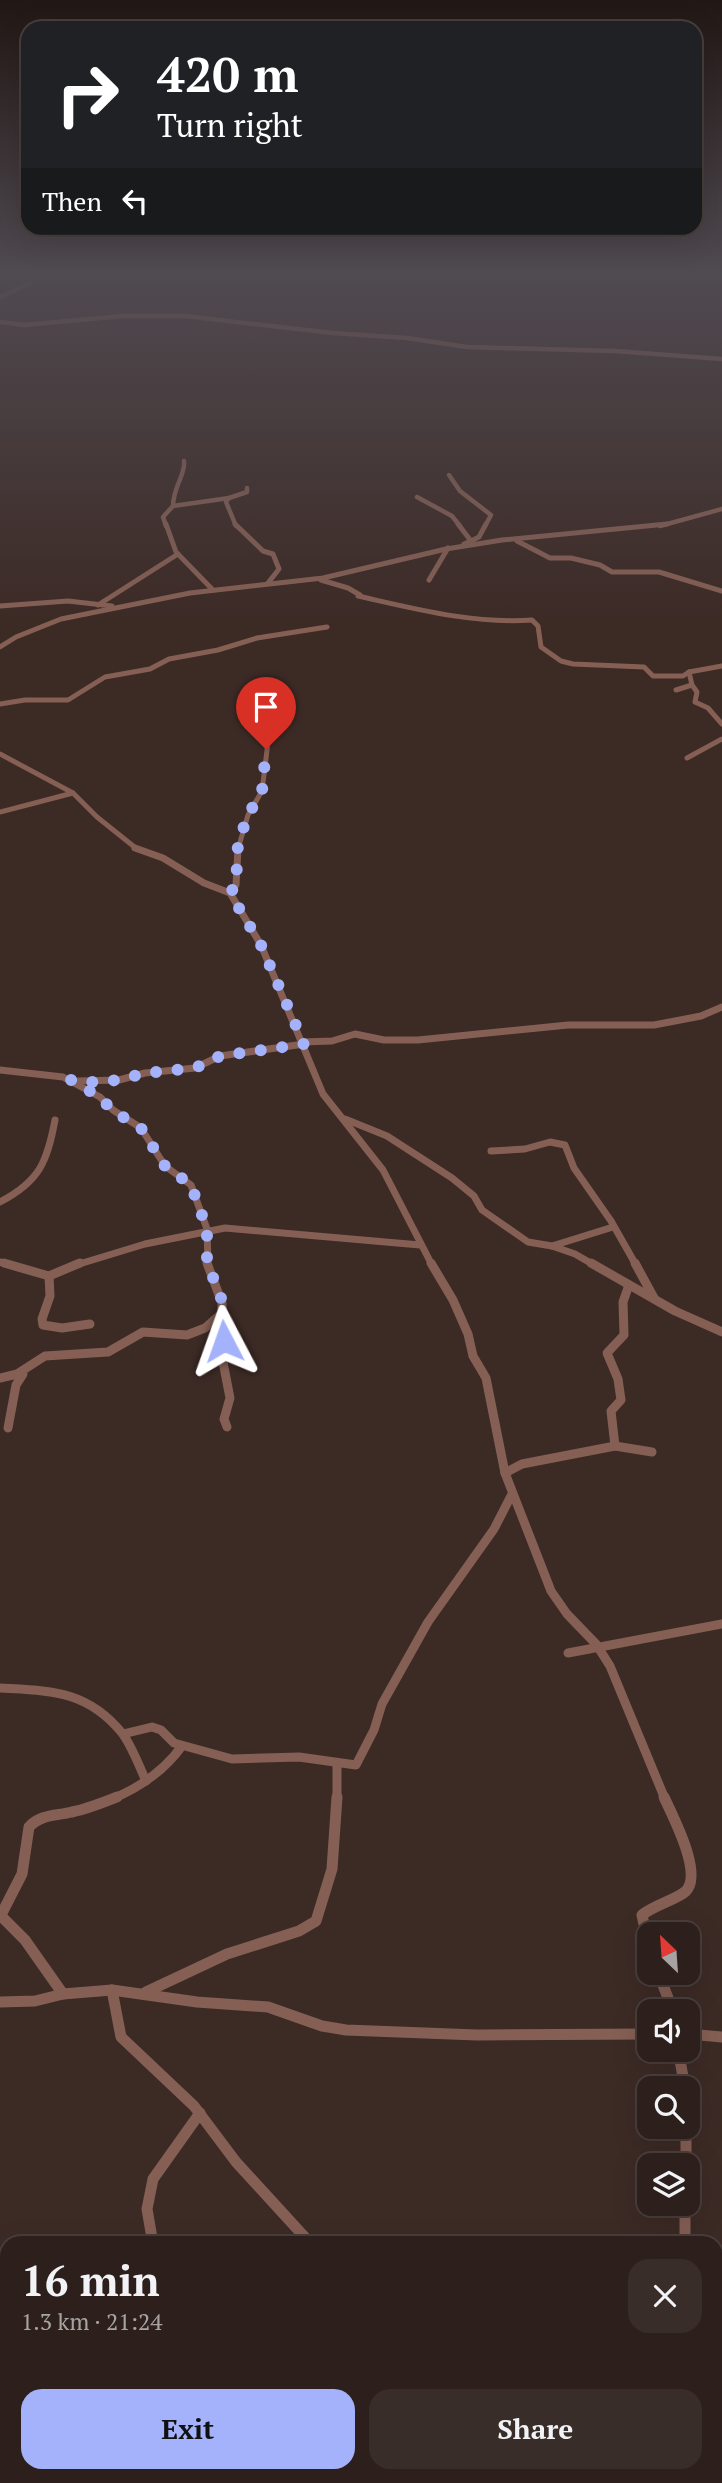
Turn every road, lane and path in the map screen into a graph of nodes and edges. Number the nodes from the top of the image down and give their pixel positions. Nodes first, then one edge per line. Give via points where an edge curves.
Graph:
1 (184, 461) dead end
2 (449, 475) dead end
3 (247, 488) dead end
4 (418, 498) dead end
5 (228, 500) junction
6 (173, 506) junction
7 (722, 509) edge
8 (510, 539) junction
9 (471, 541) junction
10 (446, 549) junction
11 (178, 554) junction
12 (318, 579) junction
13 (429, 580) dead end
14 (268, 583) junction
15 (212, 589) junction
16 (722, 591) edge
17 (98, 604) junction
18 (0, 606) edge
19 (122, 607) junction
20 (79, 615) junction
21 (327, 627) dead end
22 (0, 638) edge
23 (11, 639) junction
24 (0, 647) edge
25 (722, 666) edge
26 (689, 673) junction
27 (692, 684) junction
28 (676, 690) dead end
29 (0, 704) edge
30 (268, 709) dead end
31 (722, 724) edge
32 (722, 739) edge
33 (2, 755) edge
34 (688, 758) dead end
35 (73, 793) junction
36 (0, 812) edge
37 (230, 893) junction
38 (722, 1007) edge
39 (304, 1043) junction
40 (0, 1070) edge
41 (71, 1080) junction
42 (342, 1118) junction
43 (55, 1120) dead end
44 (491, 1151) dead end
45 (0, 1202) edge
46 (613, 1227) junction
47 (207, 1229) junction
48 (420, 1245) junction
49 (552, 1245) junction
50 (0, 1252) edge
51 (3, 1263) edge
52 (49, 1276) junction
53 (629, 1285) junction
54 (654, 1298) junction
55 (222, 1313) junction
56 (90, 1324) dead end
57 (722, 1332) edge
58 (23, 1374) junction
59 (0, 1378) edge
60 (227, 1427) dead end
61 (8, 1428) dead end
62 (615, 1447) junction
63 (652, 1452) dead end
64 (505, 1473) junction
65 (512, 1494) junction
66 (722, 1623) edge
67 (597, 1647) junction
68 (568, 1653) dead end
69 (0, 1688) edge
70 (123, 1734) junction
71 (182, 1746) junction
72 (337, 1764) junction
73 (146, 1781) junction
74 (0, 1915) edge
75 (643, 1922) edge
76 (112, 1990) junction
77 (143, 1993) junction
78 (63, 1994) junction
79 (0, 2002) edge
80 (637, 2034) edge
81 (700, 2035) edge
82 (722, 2037) edge
83 (200, 2113) junction
84 (685, 2216) edge
85 (152, 2236) edge
86 (304, 2236) edge
87 (685, 2236) edge

1 - 6 street via 173,491
2 - 9 street via 460,491 491,515 479,537
3 - 5 street
4 - 9 street via 452,516
5 - 6 street
5 - 14 street via 236,525 263,551 274,554 279,569
6 - 11 street via 163,517
7 - 8 street via 660,526
8 - 10 street
8 - 16 street via 550,558 571,558 612,572 659,572
9 - 10 street
10 - 12 street
10 - 13 street
11 - 15 street
11 - 17 street
12 - 14 street
12 - 26 street via 359,595 455,617 531,620 538,626 541,648 561,661 644,667 653,676
14 - 15 street
15 - 19 street
17 - 18 street via 68,601
17 - 19 street
17 - 20 street
19 - 20 street
20 - 23 street
21 - 29 street via 257,638 105,677 69,700 25,699
22 - 23 street
23 - 24 street
25 - 26 street
26 - 27 street
27 - 28 street
27 - 31 street via 697,692 695,702
30 - 37 street via 263,787 238,843 236,885
32 - 34 street
33 - 35 street
35 - 36 street
35 - 37 street via 138,850
37 - 39 street via 261,945
38 - 39 street via 654,1026 568,1025 418,1040 355,1034
39 - 41 street via 220,1056 195,1068 119,1080
39 - 42 street via 323,1094
40 - 41 street
41 - 47 street via 145,1133 165,1166 191,1185
42 - 48 street via 383,1170
42 - 49 street via 387,1136 452,1178 474,1196 482,1210 528,1242
43 - 45 street via 41,1173
44 - 46 street via 564,1143 573,1168
46 - 49 street
46 - 54 street
47 - 48 street
47 - 52 street via 90,1259
47 - 55 street via 207,1262
48 - 64 street via 453,1300 486,1378
49 - 53 street
50 - 51 street
51 - 52 street
52 - 56 street via 43,1325
53 - 54 street
53 - 62 street via 622,1295 625,1332 622,1341 607,1353 621,1400 611,1412
54 - 57 street
55 - 58 street via 208,1326 187,1335 139,1332 108,1352 41,1357
55 - 60 street via 222,1357 230,1398 224,1419
58 - 59 street
58 - 61 street via 16,1385
62 - 63 street
62 - 64 street via 522,1464
64 - 65 street
65 - 67 street via 551,1591
65 - 72 street via 494,1529 428,1622 382,1704 358,1763
66 - 67 street
67 - 68 street
67 - 75 street via 625,1698 691,1867 686,1892 642,1914
69 - 70 street via 43,1688 81,1698
70 - 71 street via 157,1727
70 - 73 street
71 - 72 street via 232,1759 299,1757
71 - 73 street via 172,1762
72 - 77 street via 332,1870 316,1921 227,1954
73 - 74 street via 96,1805 33,1821 22,1874
74 - 78 street via 25,1940
76 - 77 street
76 - 78 street
76 - 83 street via 121,2037
77 - 80 street via 268,2007 346,2030
78 - 79 street
81 - 82 street
83 - 85 street via 153,2179 147,2209
83 - 86 street via 236,2162
84 - 87 street

